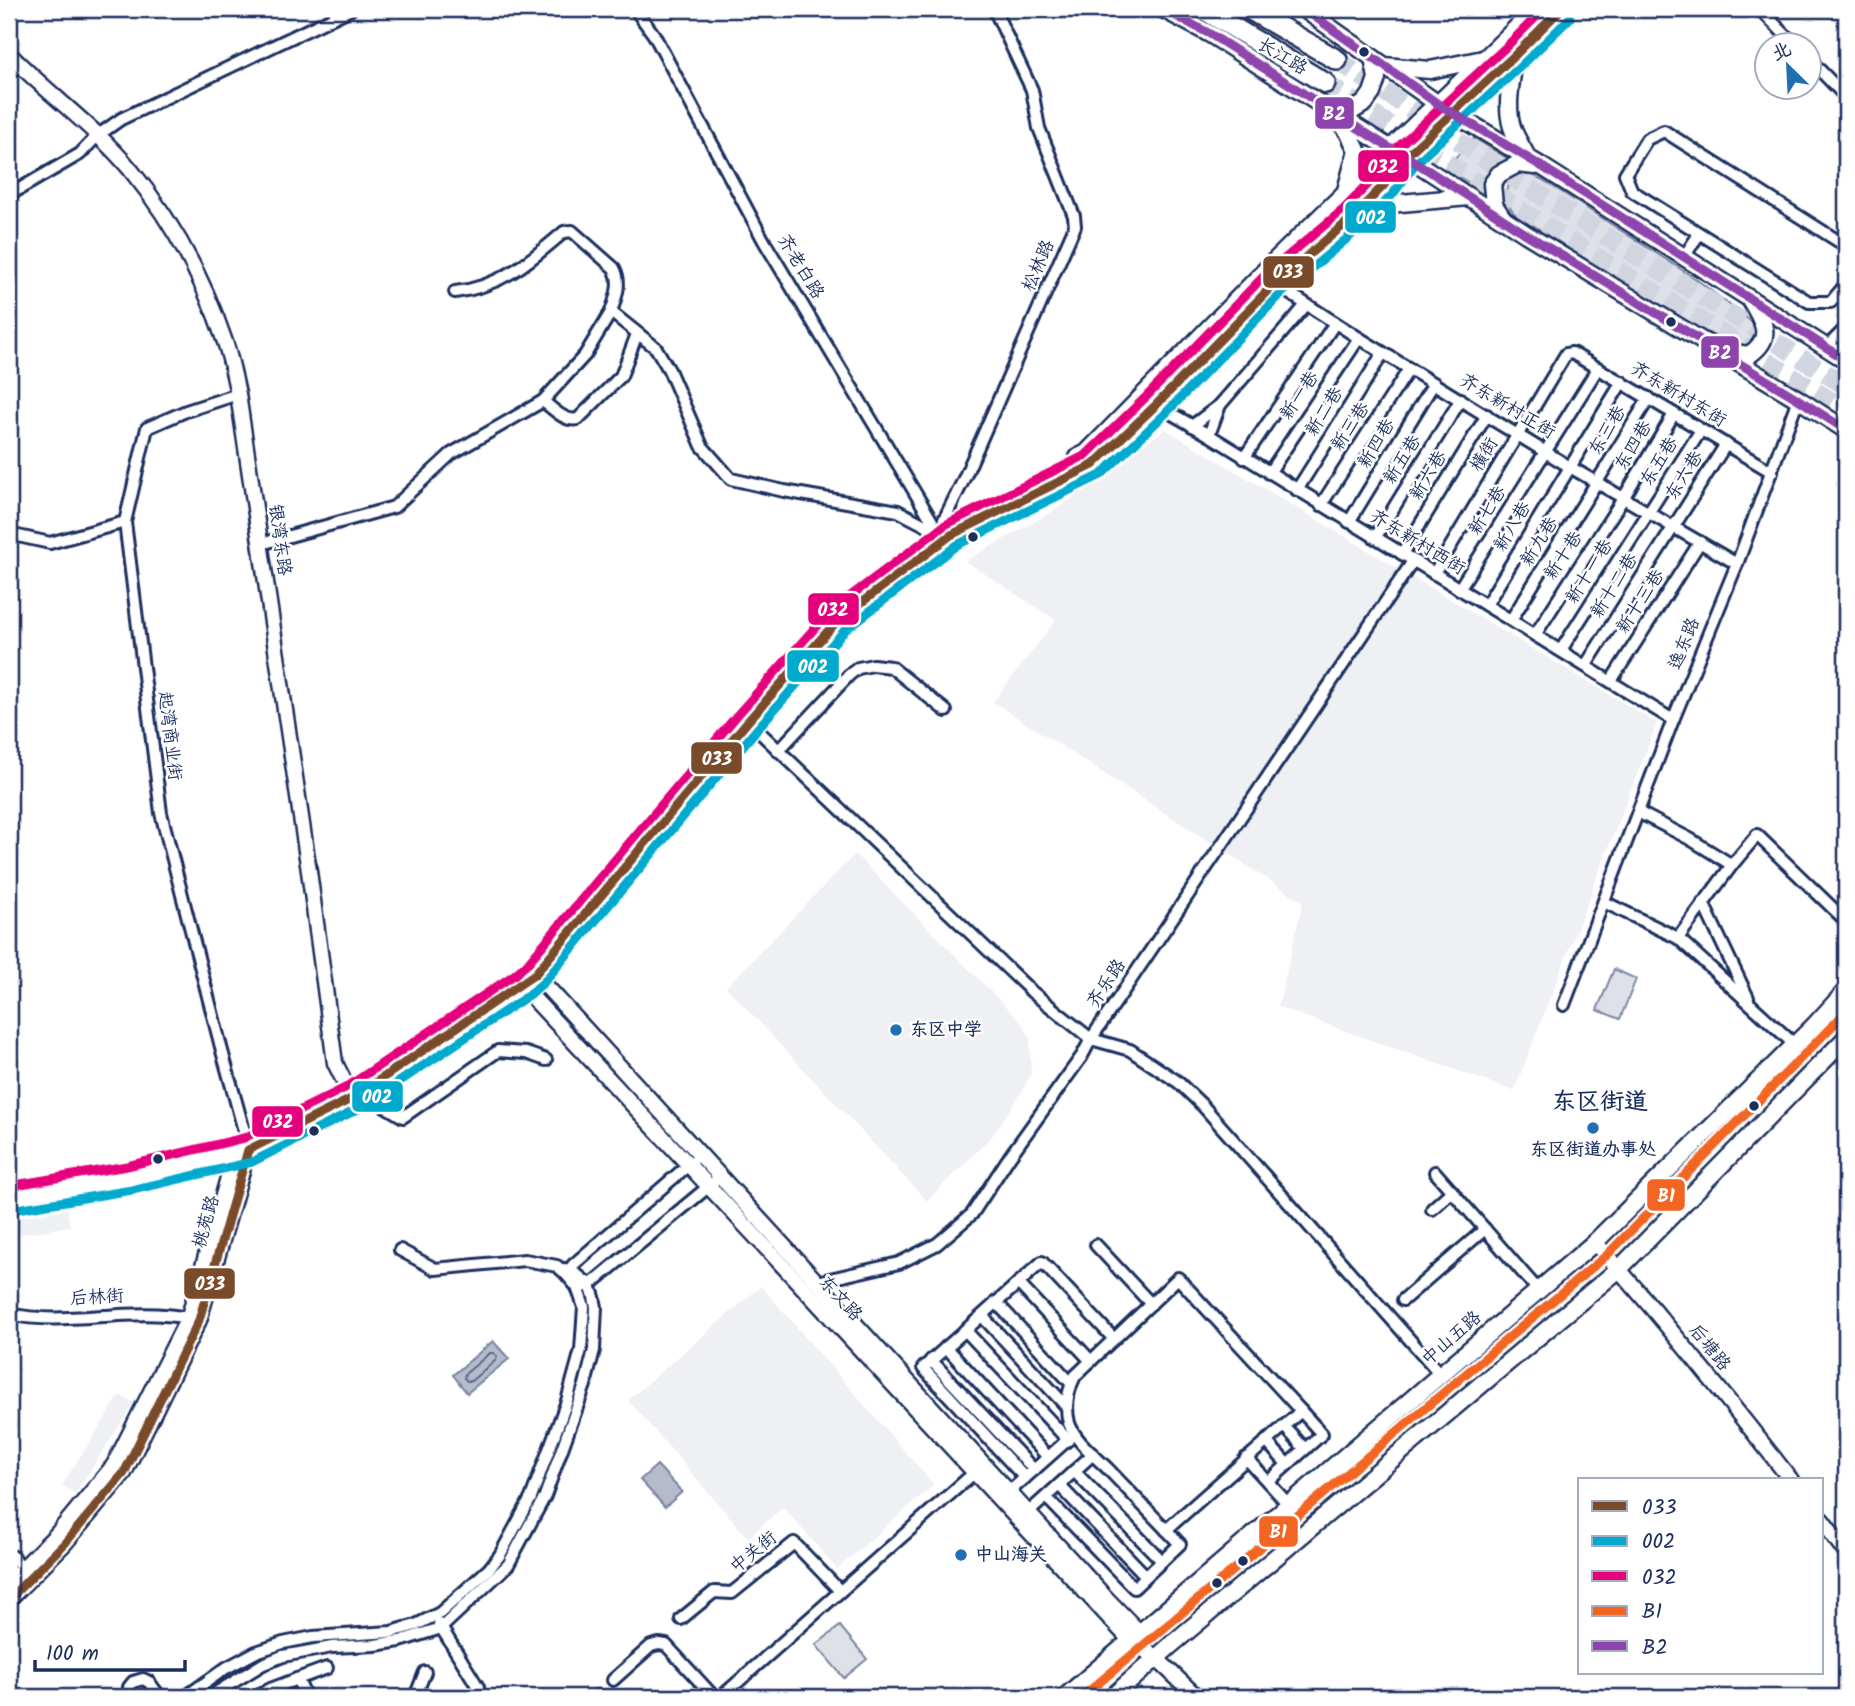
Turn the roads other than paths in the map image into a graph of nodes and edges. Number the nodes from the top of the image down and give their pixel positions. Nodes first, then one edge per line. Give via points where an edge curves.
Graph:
1 (351, 9) edge
2 (635, 9) edge
3 (994, 9) edge
4 (1163, 9) edge
5 (1203, 9) edge
6 (1249, 9) edge
7 (1304, 9) edge
8 (1536, 9) edge
9 (1561, 9) edge
10 (1760, 9) edge
11 (1782, 32) edge
12 (9, 54) edge
13 (1516, 55) junction
14 (1485, 58) junction
15 (1337, 60) tunnel mouth
16 (1379, 62) junction
17 (1824, 74) edge
18 (1325, 83) tunnel mouth
19 (1846, 97) edge
20 (1445, 108) junction
21 (1330, 110) junction
22 (97, 136) junction
23 (1399, 153) junction
24 (1534, 163) junction
25 (1345, 194) junction
26 (9, 195) edge
27 (1469, 197) junction
28 (1352, 218) junction
29 (1505, 220) junction
30 (1699, 234) junction
31 (1846, 246) edge
32 (1684, 257) junction
33 (1268, 280) junction
34 (1846, 284) edge
35 (455, 292) dead end
36 (1751, 300) junction
37 (1306, 305) junction
38 (611, 312) junction
39 (1335, 323) junction
40 (1846, 328) edge
41 (637, 334) junction
42 (1359, 338) junction
43 (1827, 347) junction
44 (1717, 350) junction
45 (1383, 353) junction
46 (1566, 354) joint
47 (1846, 360) edge
48 (1598, 368) junction
49 (1409, 369) junction
50 (1622, 382) junction
51 (1434, 383) junction
52 (238, 394) junction
53 (1649, 398) junction
54 (1798, 399) junction
55 (1461, 400) junction
56 (543, 401) junction
57 (1149, 401) junction
58 (1220, 405) junction
59 (1674, 414) junction
60 (1486, 415) junction
61 (1192, 426) junction
62 (1701, 430) junction
63 (1846, 430) edge
64 (1518, 434) junction
65 (1209, 435) junction
66 (1726, 444) junction
67 (1546, 451) junction
68 (1244, 458) junction
69 (1570, 467) junction
70 (1772, 472) junction
71 (1269, 473) junction
72 (1598, 482) junction
73 (1297, 490) junction
74 (1624, 497) junction
75 (1321, 505) junction
76 (1649, 512) junction
77 (125, 522) junction
78 (1349, 522) junction
79 (1674, 526) junction
80 (9, 534) edge
81 (941, 536) junction
82 (1375, 538) junction
83 (1700, 542) junction
84 (261, 544) junction
85 (1402, 554) junction
86 (1413, 561) junction
87 (1737, 564) junction
88 (1434, 574) junction
89 (1459, 589) junction
90 (1486, 605) junction
91 (1511, 621) junction
92 (1535, 635) junction
93 (1561, 650) junction
94 (1586, 665) junction
95 (1611, 681) junction
96 (946, 711) dead end
97 (1673, 720) junction
98 (748, 721) junction
99 (778, 751) junction
100 (1638, 812) junction
101 (1732, 865) junction
102 (1604, 902) junction
103 (1703, 902) junction
104 (1846, 921) edge
105 (1678, 938) junction
106 (535, 974) junction
107 (520, 985) junction
108 (1846, 991) edge
109 (1750, 1003) junction
110 (1564, 1005) dead end
111 (1846, 1038) edge
112 (1091, 1039) junction
113 (1795, 1045) junction
114 (546, 1060) dead end
115 (355, 1092) junction
116 (243, 1147) junction
117 (700, 1154) junction
118 (688, 1164) junction
119 (1435, 1172) dead end
120 (721, 1177) junction
121 (709, 1186) junction
122 (9, 1189) edge
123 (1452, 1191) junction
124 (9, 1198) edge
125 (1432, 1209) dead end
126 (1485, 1229) junction
127 (1595, 1242) junction
128 (1096, 1245) dead end
129 (400, 1250) dead end
130 (557, 1266) junction
131 (1619, 1269) junction
132 (569, 1271) junction
133 (817, 1282) junction
134 (1018, 1283) junction
135 (575, 1285) junction
136 (590, 1285) junction
137 (1538, 1290) junction
138 (1403, 1300) dead end
139 (996, 1302) junction
140 (1151, 1304) junction
141 (9, 1314) edge
142 (982, 1315) junction
143 (188, 1318) junction
144 (965, 1330) junction
145 (1114, 1339) junction
146 (946, 1347) junction
147 (174, 1358) junction
148 (1091, 1361) junction
149 (1441, 1375) junction
150 (1071, 1383) junction
151 (1067, 1407) junction
152 (1301, 1411) junction
153 (1284, 1426) junction
154 (1071, 1437) junction
155 (1266, 1441) junction
156 (1305, 1448) junction
157 (1093, 1454) junction
158 (1048, 1457) junction
159 (1246, 1458) junction
160 (1287, 1464) junction
161 (1074, 1471) junction
162 (975, 1472) junction
163 (1030, 1474) junction
164 (1789, 1478) edge
165 (1268, 1482) junction
166 (1059, 1485) junction
167 (1009, 1492) junction
168 (1046, 1497) junction
169 (1289, 1505) junction
170 (1028, 1513) junction
171 (1824, 1523) edge
172 (1166, 1530) junction
173 (1846, 1553) edge
174 (12, 1556) dead end
175 (1162, 1561) junction
176 (23, 1568) junction
177 (1146, 1576) junction
178 (9, 1582) edge
179 (840, 1591) junction
180 (9, 1599) edge
181 (434, 1616) junction
182 (681, 1619) dead end
183 (441, 1628) junction
184 (1135, 1636) junction
185 (1156, 1658) junction
186 (327, 1668) dead end
187 (425, 1672) dead end
188 (297, 1679) junction
189 (613, 1680) dead end
190 (130, 1697) edge
191 (160, 1697) edge
192 (185, 1697) edge
193 (209, 1697) edge
194 (257, 1697) edge
195 (306, 1697) edge
196 (415, 1697) edge
197 (478, 1697) edge
198 (714, 1697) edge
199 (720, 1697) edge
200 (1065, 1697) edge
201 (1112, 1697) edge
202 (1197, 1697) edge

1 - 22 street via 121,119
2 - 81 street, 齐老白路 via 654,35 764,241
3 - 81 street, 松林路 via 1032,90 1039,128 1075,226
4 - 21 main road, 长江路
5 - 18 highway, 长江路
6 - 15 highway, 长江路
7 - 16 main road
8 - 14 main road
9 - 13 main road
10 - 11 street
12 - 22 street, 银湾东路
13 - 20 main road
13 - 24 main road via 1509,116
14 - 16 main road via 1430,70
14 - 20 main road
16 - 20 main road
16 - 21 main road via 1365,103 1352,111
17 - 19 street
20 - 23 main road
20 - 24 main road
21 - 23 main road, 长江路
21 - 25 main road via 1357,150
22 - 26 street via 80,154
22 - 52 street, 银湾东路 via 129,168 185,250 225,342
23 - 25 main road
23 - 27 main road, 长江路
23 - 28 main road via 1384,185
24 - 29 main road via 1518,164 1499,174 1492,184 1494,205
24 - 32 main road
25 - 33 main road
27 - 28 main road via 1389,204
27 - 29 main road, 长江路
28 - 33 main road
29 - 44 main road, 长江路
30 - 31 street via 1632,191 1625,174 1647,139 1664,131
30 - 32 street
30 - 34 street via 1809,302 1831,302
32 - 36 main road
33 - 37 street, 齐东新村正街
33 - 57 main road
35 - 38 street via 501,279 572,231 618,275
36 - 43 main road
36 - 44 main road via 1763,325 1760,347 1749,355
37 - 39 street, 齐东新村正街
37 - 58 street
38 - 41 street
38 - 56 street via 585,355
39 - 42 street, 齐东新村正街
39 - 68 street
40 - 43 street
41 - 56 street via 621,376 578,419 568,420
41 - 81 street via 656,348 702,446 731,480 898,511
42 - 45 street, 齐东新村正街
42 - 71 street, 新一巷
43 - 47 main road
44 - 54 main road, 长江路
45 - 49 street, 齐东新村正街
45 - 73 street, 新二巷
46 - 48 street, 齐东新村东街 via 1572,352
46 - 64 street, 横街
48 - 50 street, 齐东新村东街
48 - 67 street, 新七巷
49 - 51 street, 齐东新村正街
49 - 75 street, 新三巷
50 - 53 street, 齐东新村东街
50 - 69 street, 新八巷
51 - 55 street, 齐东新村正街
51 - 78 street, 新四巷
52 - 77 street, 起湾商业街 via 147,428
52 - 84 street, 银湾东路
53 - 59 street, 齐东新村东街
53 - 72 street, 东三巷
54 - 63 main road, 长江路
54 - 70 street, 逸东路
55 - 60 street, 齐东新村正街
55 - 82 street, 新五巷
56 - 84 street via 451,454 394,507
57 - 61 street, 齐东新村西街
57 - 81 main road via 1093,465
58 - 61 street
58 - 65 street
59 - 62 street, 齐东新村东街
59 - 74 street, 东四巷
60 - 64 street, 齐东新村正街
60 - 85 street, 新六巷
61 - 65 street, 齐东新村西街
62 - 66 street, 齐东新村东街
62 - 76 street, 东五巷
64 - 67 street, 齐东新村正街
64 - 88 street, 横街
65 - 68 street, 齐东新村西街
66 - 70 street, 齐东新村东街
66 - 79 street, 东六巷
67 - 69 street, 齐东新村正街
67 - 89 street, 新七巷
68 - 71 street, 齐东新村西街
69 - 72 street, 齐东新村正街
69 - 90 street, 新八巷
70 - 87 street, 逸东路
71 - 73 street, 齐东新村西街
72 - 74 street, 齐东新村正街
72 - 91 street, 新九巷
73 - 75 street, 齐东新村西街
74 - 76 street, 齐东新村正街
74 - 92 street, 新十巷
75 - 78 street, 齐东新村西街
76 - 79 street, 齐东新村正街
76 - 93 street, 新十一巷
77 - 80 street via 50,543
77 - 116 street, 起湾商业街 via 162,813
78 - 82 street, 齐东新村西街
79 - 83 street, 齐东新村正街
79 - 94 street, 新十二巷
81 - 98 main road via 837,621
81 - 115 main road via 829,613 528,966
82 - 85 street, 齐东新村西街
83 - 87 street, 齐东新村正街
83 - 95 street, 新十三巷
84 - 115 street, 银湾东路 via 335,1063
85 - 86 street, 齐东新村西街
86 - 88 street, 齐东新村西街
86 - 112 street, 齐乐路
87 - 97 street, 逸东路
88 - 89 street, 齐东新村西街
89 - 90 street, 齐东新村西街
90 - 91 street, 齐东新村西街
91 - 92 street, 齐东新村西街
92 - 93 street, 齐东新村西街
93 - 94 street, 齐东新村西街
94 - 95 street, 齐东新村西街
95 - 97 street, 齐东新村西街
96 - 99 street via 891,667 873,664 849,675
97 - 100 street, 逸东路
98 - 99 street, 齐乐路
98 - 106 main road
99 - 112 street, 齐乐路 via 1032,992
100 - 101 street
100 - 102 street, 逸东路
101 - 103 street
101 - 104 street via 1757,835
102 - 105 street
102 - 110 street, 逸东路
103 - 105 street
103 - 109 street
105 - 109 street
106 - 107 main road
106 - 117 street, 东文路
107 - 115 main road
107 - 118 street, 东文路
108 - 113 main road, 中山五路
109 - 113 street
111 - 131 main road
112 - 133 street via 972,1214 937,1244 899,1263
112 - 149 street via 1130,1050 1178,1082 1203,1106
113 - 127 main road, 中山五路
114 - 115 street via 498,1051 403,1117
115 - 116 main road
116 - 122 main road
116 - 124 main road via 130,1178
116 - 143 street, 桃苑路
116 - 147 street, 桃苑路 via 199,1320
117 - 118 street
117 - 120 street, 东文路
118 - 121 street, 东文路
118 - 132 street
119 - 123 street
120 - 121 street
120 - 133 street, 东文路
121 - 136 street
121 - 162 street, 东文路
123 - 125 street
123 - 126 street
126 - 137 street
126 - 138 street
127 - 131 street, 后塘路
127 - 137 main road, 中山五路
128 - 140 street
129 - 130 street via 435,1269 525,1260
130 - 132 street
130 - 135 street
131 - 164 street, 后塘路
131 - 185 main road
132 - 135 street
132 - 136 street
133 - 167 street, 东文路
134 - 139 street
134 - 145 street via 1042,1262
134 - 148 street
135 - 136 street
135 - 181 street via 584,1307 581,1350 531,1498 489,1569
136 - 183 street via 596,1307 594,1350 586,1385 545,1496 508,1565
137 - 149 main road, 中山五路
139 - 142 street
139 - 150 street
140 - 145 street
140 - 152 street via 1178,1278
141 - 143 street, 后林街 via 32,1319 149,1314
142 - 144 street
142 - 151 street
143 - 147 street, 桃苑路
144 - 146 street
144 - 154 street
145 - 148 street
146 - 158 street
146 - 163 street via 931,1360
147 - 176 street, 桃苑路 via 114,1465
147 - 180 street, 桃苑路 via 124,1473 65,1543
148 - 150 street
149 - 169 main road, 中山五路
150 - 151 street
151 - 154 street
152 - 153 street
152 - 156 street via 1322,1434
153 - 155 street
153 - 156 street
154 - 157 street
154 - 158 street
155 - 159 street
155 - 160 street
156 - 160 street
157 - 161 street
157 - 172 street
158 - 163 street
159 - 165 street
159 - 172 street
160 - 165 street
161 - 166 street
161 - 175 street
162 - 179 street
162 - 184 street, 东文路
163 - 167 street
165 - 169 street
166 - 168 street
166 - 177 street
167 - 170 street, 东文路
168 - 170 street
168 - 177 street via 1133,1588
169 - 184 main road, 中山五路
170 - 184 street, 东文路
171 - 173 street
172 - 175 street via 1180,1544
174 - 176 street
175 - 177 street
176 - 178 street, 桃苑路
179 - 182 street, 中关街 via 794,1543 732,1594 714,1592
179 - 199 street
181 - 183 street
181 - 192 street via 391,1632 283,1643 226,1668
183 - 193 street via 400,1642 283,1656
183 - 197 street via 478,1686
184 - 185 street
184 - 200 main road, 中山五路
185 - 201 main road
185 - 202 street
186 - 188 street
187 - 196 street
188 - 194 street
188 - 195 street
189 - 198 street via 652,1646 666,1645
190 - 191 street via 129,1687 143,1679

